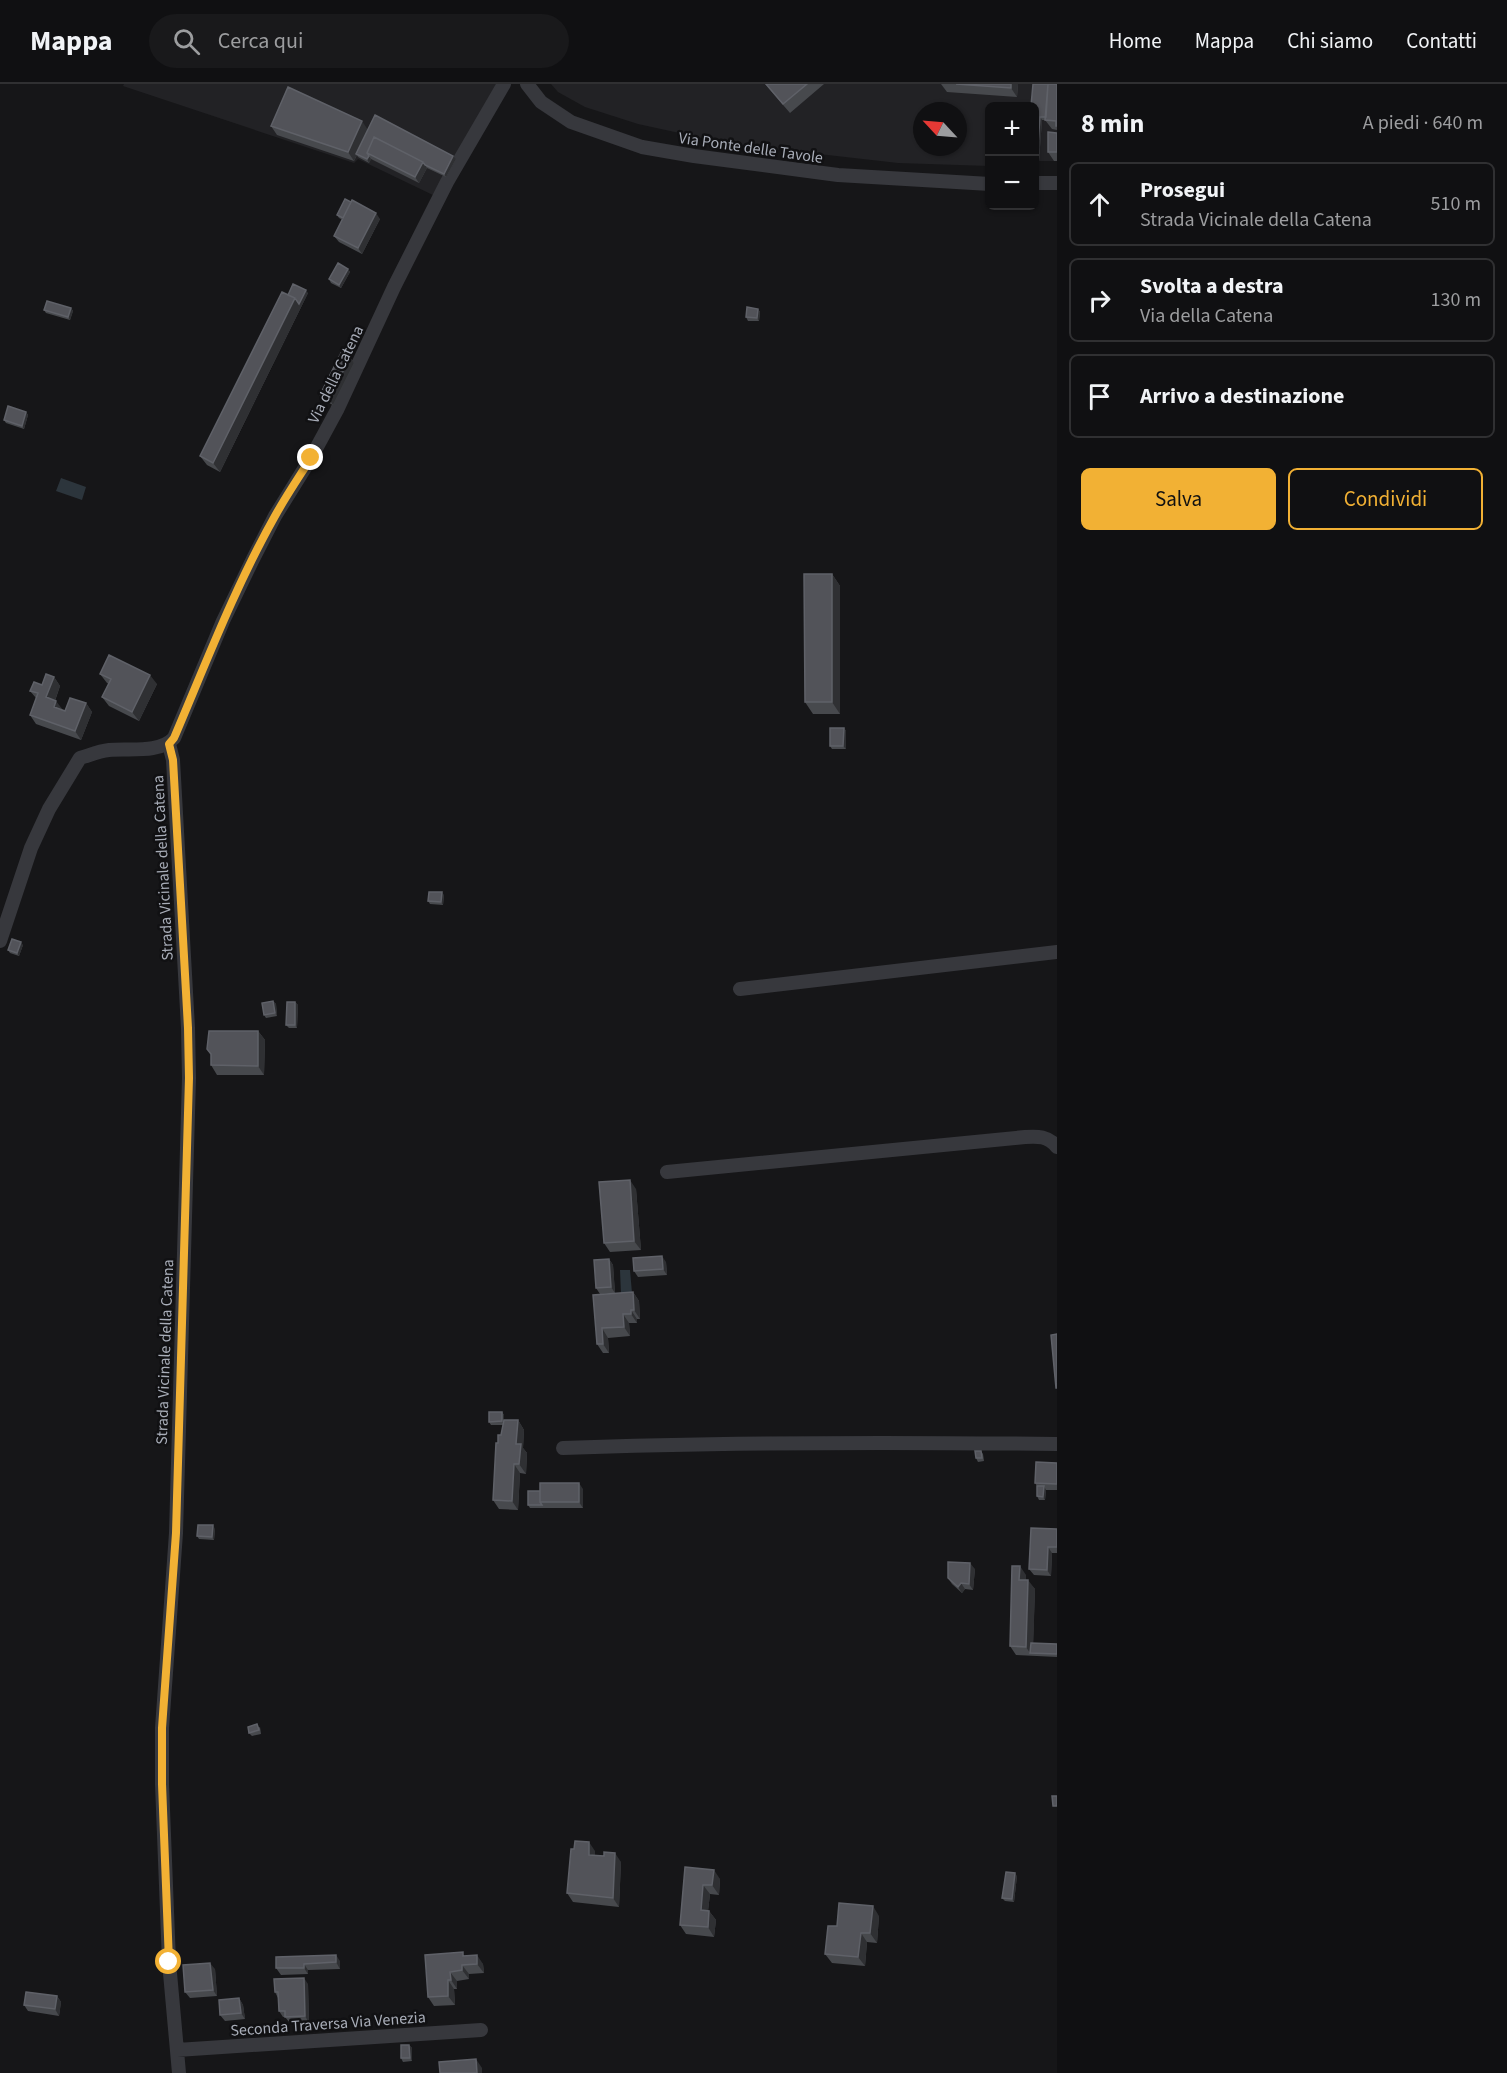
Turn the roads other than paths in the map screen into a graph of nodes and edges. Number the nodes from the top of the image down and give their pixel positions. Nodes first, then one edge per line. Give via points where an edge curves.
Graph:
1 (504, 84) edge
2 (527, 84) edge
3 (1039, 183) edge
4 (1057, 183) edge
5 (985, 184) edge
6 (169, 744) junction
7 (0, 941) edge
8 (1057, 952) edge
9 (740, 989) dead end
10 (1057, 1147) edge
11 (667, 1172) dead end
12 (1057, 1444) edge
13 (563, 1448) dead end
14 (481, 2030) dead end
15 (177, 2050) junction
16 (179, 2073) edge

1 - 6 street, Via della Catena via 447,182 337,410 253,559
2 - 5 street, Via Ponte delle Tavole via 541,102 571,122 642,147 837,175
3 - 4 street
6 - 7 street via 159,748 106,750 80,758 31,848
6 - 15 street, Strada Vicinale della Catena via 173,760 189,1078 176,1533 162,1728 169,1962
8 - 9 street
10 - 11 street via 1041,1136 1025,1137
12 - 13 street via 865,1442
14 - 15 street, Seconda Traversa Via Venezia
15 - 16 street, Strada Vicinale della Catena

